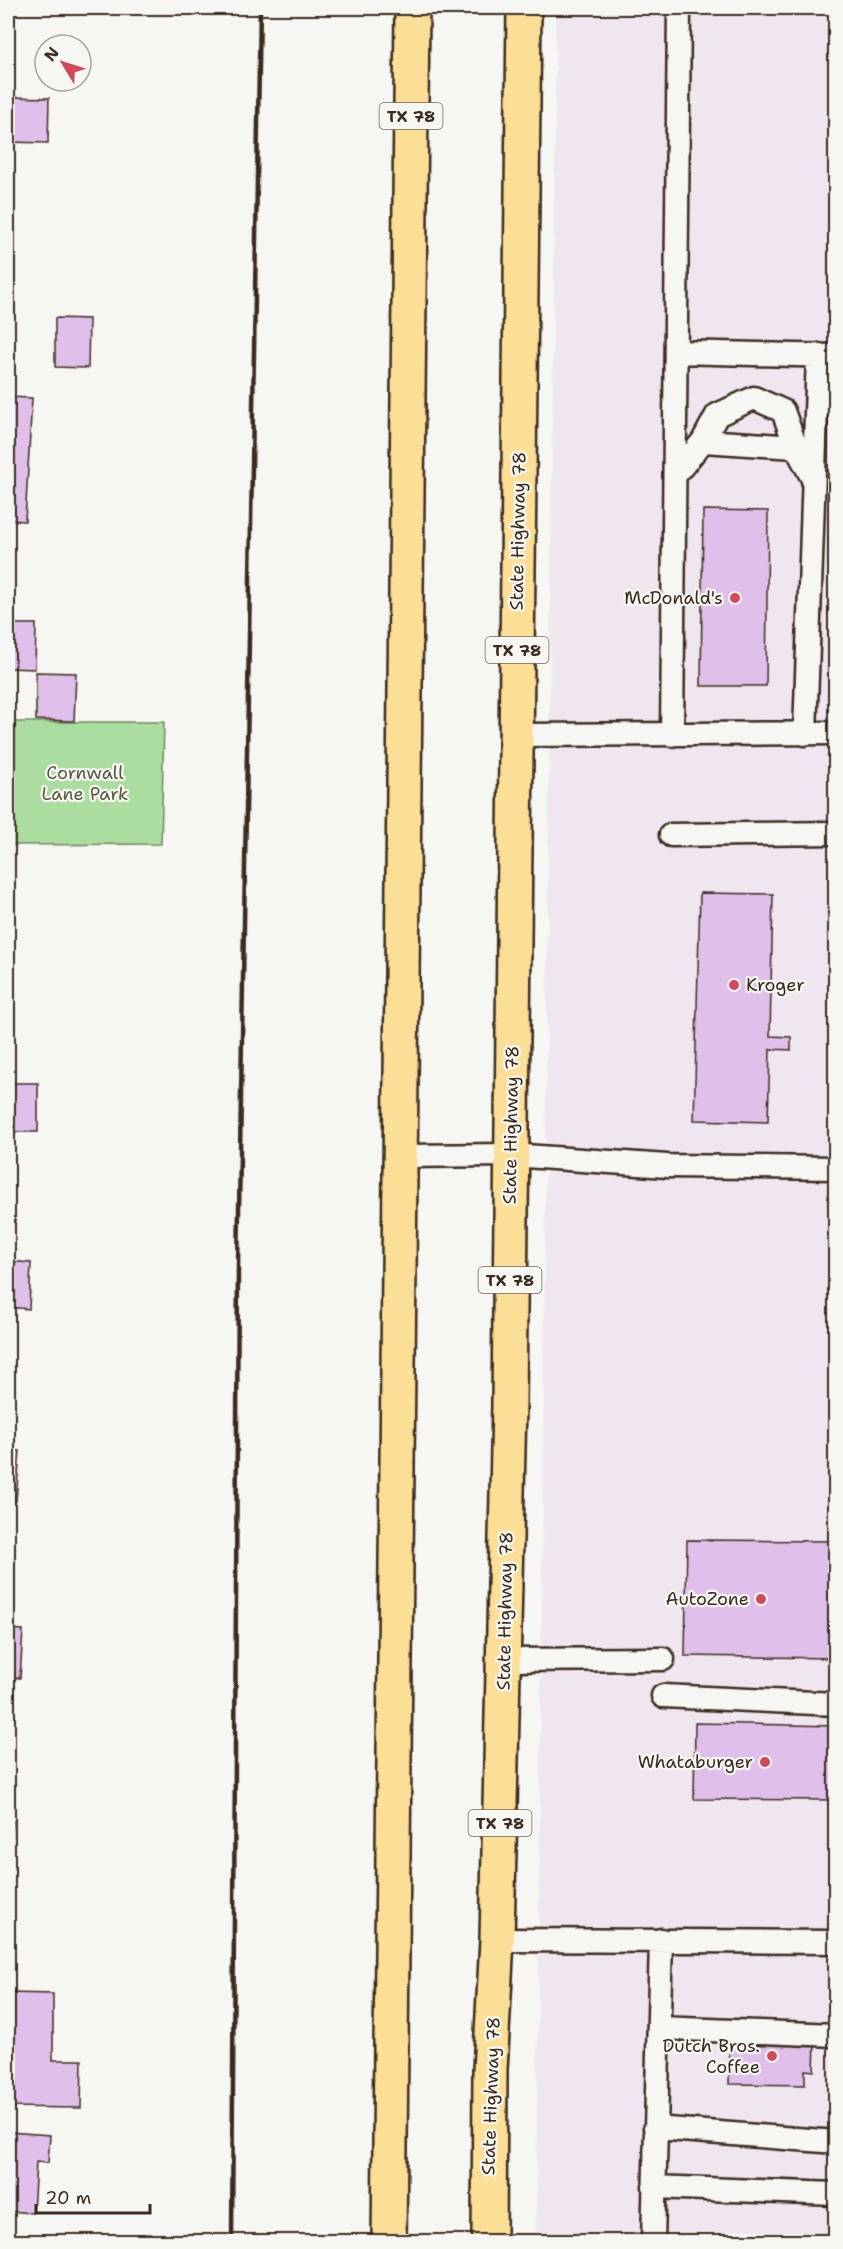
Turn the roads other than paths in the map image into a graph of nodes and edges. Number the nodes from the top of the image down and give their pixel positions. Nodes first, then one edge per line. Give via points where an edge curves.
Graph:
1 (412, 8) edge
2 (524, 8) edge
3 (679, 8) edge
4 (676, 352) junction
5 (827, 355) edge
6 (703, 441) junction
7 (796, 447) junction
8 (675, 475) junction
9 (814, 480) junction
10 (805, 734) junction
11 (836, 734) edge
12 (516, 735) junction
13 (672, 735) junction
14 (836, 833) edge
15 (671, 835) dead end
16 (511, 1155) junction
17 (399, 1156) junction
18 (836, 1168) edge
19 (504, 1659) junction
20 (663, 1659) dead end
21 (663, 1696) dead end
22 (836, 1704) edge
23 (496, 1940) junction
24 (661, 1940) junction
25 (836, 1941) edge
26 (659, 2028) junction
27 (836, 2035) edge
28 (656, 2128) junction
29 (836, 2142) edge
30 (654, 2187) junction
31 (836, 2194) edge
32 (389, 2241) edge
33 (489, 2241) edge
34 (653, 2241) edge

1 - 17 main road, TX 78
2 - 12 main road, State Highway 78 / TX 78
3 - 4 lane
4 - 5 lane
4 - 8 lane
5 - 9 lane
6 - 7 lane
6 - 7 lane via 717,415 754,398 783,411
6 - 8 lane
7 - 9 lane
8 - 13 lane
9 - 10 lane
10 - 11 lane
10 - 13 lane
12 - 13 lane
12 - 16 main road, State Highway 78 / TX 78
14 - 15 lane
16 - 17 lane
16 - 18 lane via 667,1166
16 - 19 main road, State Highway 78 / TX 78
17 - 32 main road, TX 78
19 - 20 lane
19 - 23 main road, State Highway 78 / TX 78
21 - 22 lane
23 - 24 lane
23 - 33 main road, State Highway 78 / TX 78
24 - 25 lane
24 - 26 lane
26 - 27 lane
26 - 28 lane
28 - 29 lane
28 - 30 lane
30 - 31 lane
30 - 34 lane

